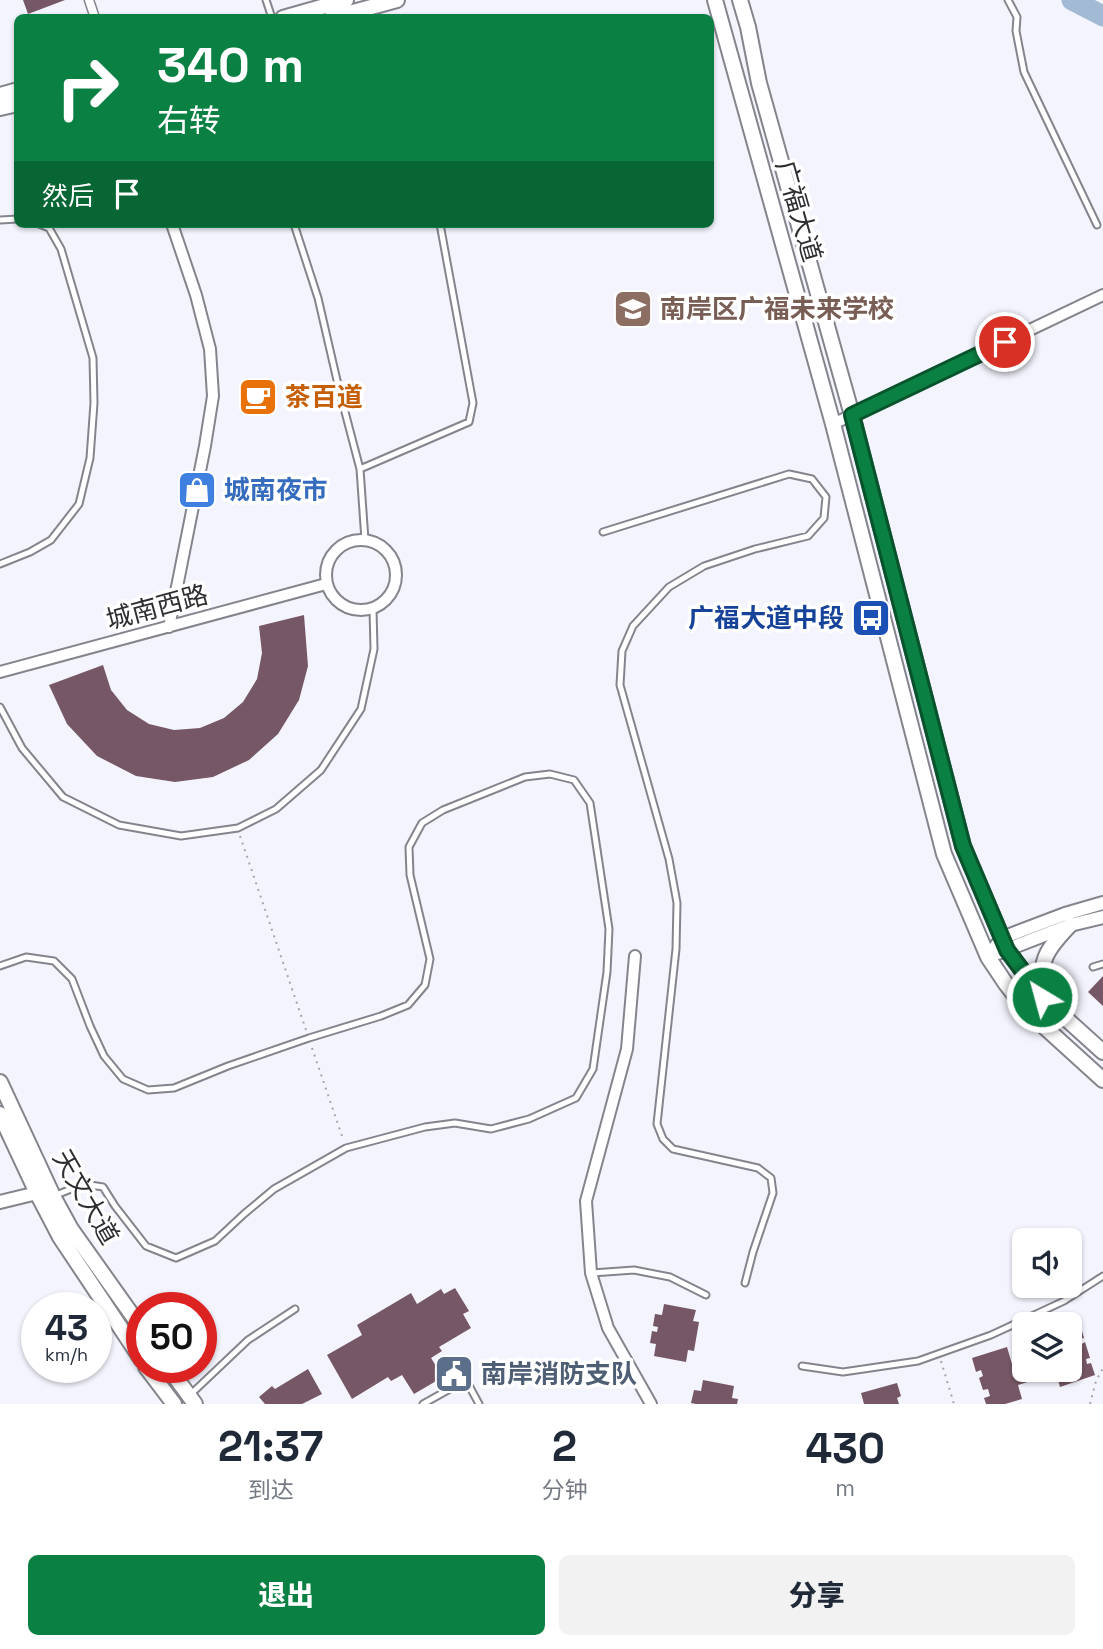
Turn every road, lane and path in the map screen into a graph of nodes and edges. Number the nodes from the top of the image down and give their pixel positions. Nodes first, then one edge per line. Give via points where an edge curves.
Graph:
1 (346, 0) edge
2 (397, 0) edge
3 (715, 0) edge
4 (740, 0) edge
5 (1008, 0) edge
6 (297, 14) edge
7 (346, 14) edge
8 (1097, 225) dead end
9 (47, 228) edge
10 (173, 228) edge
11 (294, 228) edge
12 (441, 228) edge
13 (1103, 295) edge
14 (852, 415) junction
15 (833, 424) junction
16 (360, 469) junction
17 (603, 532) dead end
18 (365, 540) junction
19 (0, 564) edge
20 (326, 584) junction
21 (373, 609) junction
22 (169, 627) junction
23 (0, 672) edge
24 (0, 706) edge
25 (237, 828) junction
26 (1103, 903) edge
27 (1103, 917) edge
28 (1070, 925) junction
29 (1004, 944) junction
30 (635, 956) dead end
31 (988, 957) junction
32 (1103, 964) edge
33 (0, 966) edge
34 (1093, 967) dead end
35 (1042, 997) junction
36 (309, 1038) junction
37 (1103, 1052) edge
38 (1103, 1080) edge
39 (0, 1082) edge
40 (0, 1114) edge
41 (346, 1148) junction
42 (37, 1193) junction
43 (53, 1196) junction
44 (0, 1202) edge
45 (591, 1273) junction
46 (1103, 1276) edge
47 (745, 1283) dead end
48 (706, 1295) dead end
49 (126, 1306) edge
50 (295, 1309) dead end
51 (126, 1336) edge
52 (802, 1366) dead end
53 (943, 1368) dead end
54 (1103, 1368) edge
55 (158, 1383) edge
56 (180, 1383) edge
57 (192, 1400) edge
58 (174, 1404) edge
59 (423, 1404) edge
60 (479, 1404) edge
61 (651, 1404) edge
62 (954, 1404) edge
63 (1090, 1404) edge

1 - 6 main road
2 - 7 main road
3 - 15 main road, 广福大道
4 - 14 main road, 广福大道
5 - 8 lane via 1017,17 1024,72
9 - 19 lane via 61,249 93,358 90,458 79,504 51,540
10 - 22 street via 210,349 213,396
11 - 16 lane via 318,298
12 - 16 lane via 473,403 469,422
13 - 14 street
14 - 15 street
14 - 29 main road, 广福大道 via 963,846
15 - 31 main road, 广福大道 via 944,854
16 - 18 lane
17 - 47 lane via 789,474 812,479 825,498 824,518 808,536 704,566 669,587 633,626 622,651 620,685 677,903 657,1124 673,1149 758,1168 771,1178 773,1194
18 - 20 street via 354,540 334,551 325,572
18 - 21 street via 386,549 396,570 391,594
20 - 21 street via 331,595 349,609
20 - 22 street, 城南西路
21 - 25 lane via 374,649 361,709 321,770 276,809
22 - 23 street, 城南西路
24 - 25 lane via 22,748 63,797 74,803 119,825 181,836
25 - 36 path
26 - 29 street via 1065,914
27 - 28 street
28 - 29 street
28 - 35 main road via 1044,957
29 - 31 street
29 - 35 main road, 广福大道
30 - 45 street via 626,1049 586,1201
31 - 38 main road, 广福大道 via 1027,1011
32 - 34 lane
33 - 36 lane via 26,957 54,961 72,979 104,1056 123,1079 148,1090 174,1088
35 - 37 main road, 广福大道
36 - 41 path
36 - 41 lane via 408,1005 425,985 430,959 410,875 409,847 422,823 525,777 550,774 574,780 590,803 609,929 593,1069 576,1098 529,1119 491,1129 455,1123
39 - 43 main road, 天文大道
40 - 42 main road, 天文大道
41 - 43 lane via 274,1189 215,1241 176,1258 146,1246 103,1187 84,1184
42 - 44 street
42 - 51 main road, 天文大道 via 60,1237
43 - 49 main road, 天文大道
45 - 48 lane via 634,1270 670,1278
45 - 61 street via 608,1328
46 - 52 lane via 1003,1330 918,1361 843,1372
50 - 57 lane via 248,1340
53 - 62 path
54 - 63 path
55 - 58 main road
56 - 57 main road
59 - 60 lane via 466,1380

